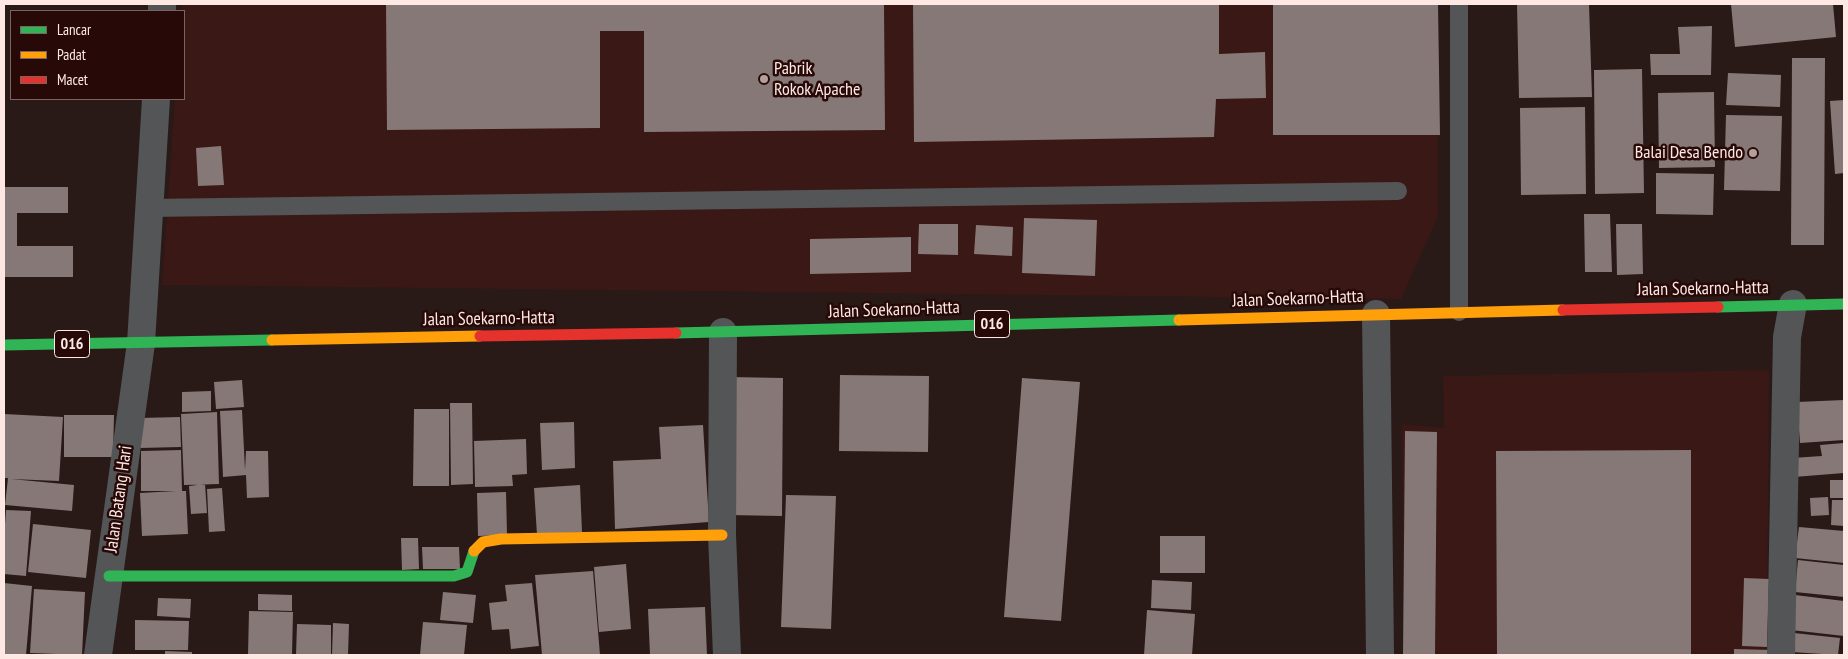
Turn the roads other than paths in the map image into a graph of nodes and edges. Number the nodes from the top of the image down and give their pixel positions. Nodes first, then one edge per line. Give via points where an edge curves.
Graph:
1 (1459, 4) edge
2 (156, 100) edge
3 (1398, 191) dead end
4 (149, 208) junction
5 (1793, 304) junction
6 (1844, 304) edge
7 (1460, 312) junction
8 (1376, 314) junction
9 (723, 332) junction
10 (140, 343) junction
11 (4, 345) edge
12 (722, 535) junction
13 (109, 576) junction
14 (98, 655) edge
15 (727, 655) edge
16 (1380, 655) edge
17 (1781, 655) edge

1 - 7 lane
2 - 4 street, Jalan Batang Hari
3 - 4 lane
4 - 10 street, Jalan Batang Hari
5 - 6 main road, Jalan Soekarno-Hatta / 016
5 - 7 main road, Jalan Soekarno-Hatta / 016
5 - 17 street via 1787,337
7 - 8 main road, Jalan Soekarno-Hatta / 016
8 - 9 main road, Jalan Soekarno-Hatta / 016
8 - 16 street
9 - 10 main road, Jalan Soekarno-Hatta / 016
9 - 12 street
10 - 11 main road, Jalan Soekarno-Hatta / 016
10 - 13 street, Jalan Batang Hari
12 - 13 main road via 501,539 481,543 463,576
12 - 15 street
13 - 14 street, Jalan Batang Hari

